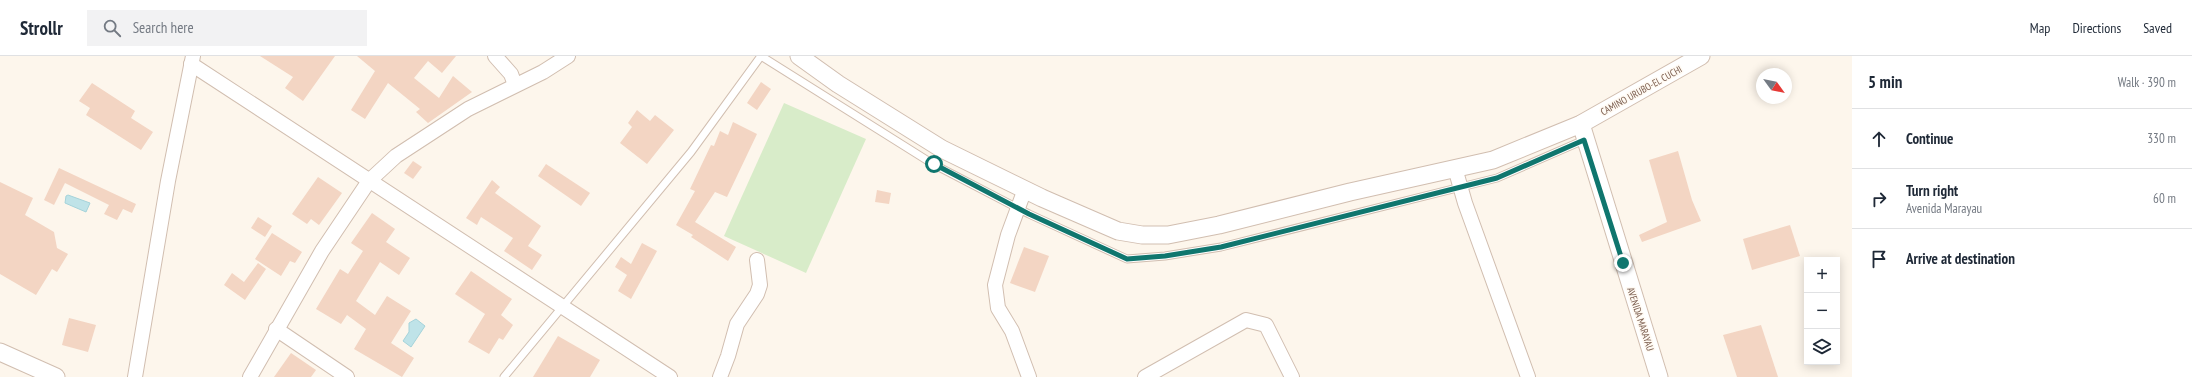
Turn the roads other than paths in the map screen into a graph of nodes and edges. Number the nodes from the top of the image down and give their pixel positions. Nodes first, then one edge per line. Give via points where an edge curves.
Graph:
1 (495, 56) edge
2 (568, 56) edge
3 (761, 56) edge
4 (799, 56) edge
5 (1701, 56) edge
6 (192, 60) edge
7 (515, 85) junction
8 (1580, 124) junction
9 (1584, 140) junction
10 (1456, 168) junction
11 (369, 181) junction
12 (1461, 187) junction
13 (1025, 190) junction
14 (1017, 208) junction
15 (756, 260) dead end
16 (561, 307) junction
17 (276, 329) junction
18 (0, 352) edge
19 (56, 377) edge
20 (135, 377) edge
21 (250, 377) edge
22 (347, 377) edge
23 (504, 377) edge
24 (670, 377) edge
25 (720, 377) edge
26 (1029, 377) edge
27 (1145, 377) edge
28 (1292, 377) edge
29 (1528, 377) edge
30 (1659, 377) edge

1 - 7 street via 511,74
2 - 7 street via 543,72
3 - 14 lane via 934,164
3 - 16 lane via 692,152
4 - 13 street, CAMINO URUBO-EL CUCHI via 838,84 942,149
5 - 8 street, CAMINO URUBO-EL CUCHI
6 - 11 street
6 - 20 street via 168,181
7 - 11 street via 462,112 396,156
8 - 9 street, AVENIDA MARAYAU
8 - 10 street, CAMINO URUBO-EL CUCHI via 1492,160
9 - 12 lane via 1497,178
9 - 30 street, AVENIDA MARAYAU
10 - 12 street
10 - 13 street, CAMINO URUBO-EL CUCHI via 1168,235 1142,236 1118,231
11 - 16 street
11 - 17 street via 322,251
12 - 14 lane via 1221,247 1127,259
12 - 29 street
13 - 14 street
14 - 26 street via 995,285 998,308 1012,331
15 - 25 street via 760,285 737,324
16 - 23 lane
16 - 24 street
17 - 21 street
17 - 22 street
18 - 19 street
27 - 28 street via 1246,320 1266,326

